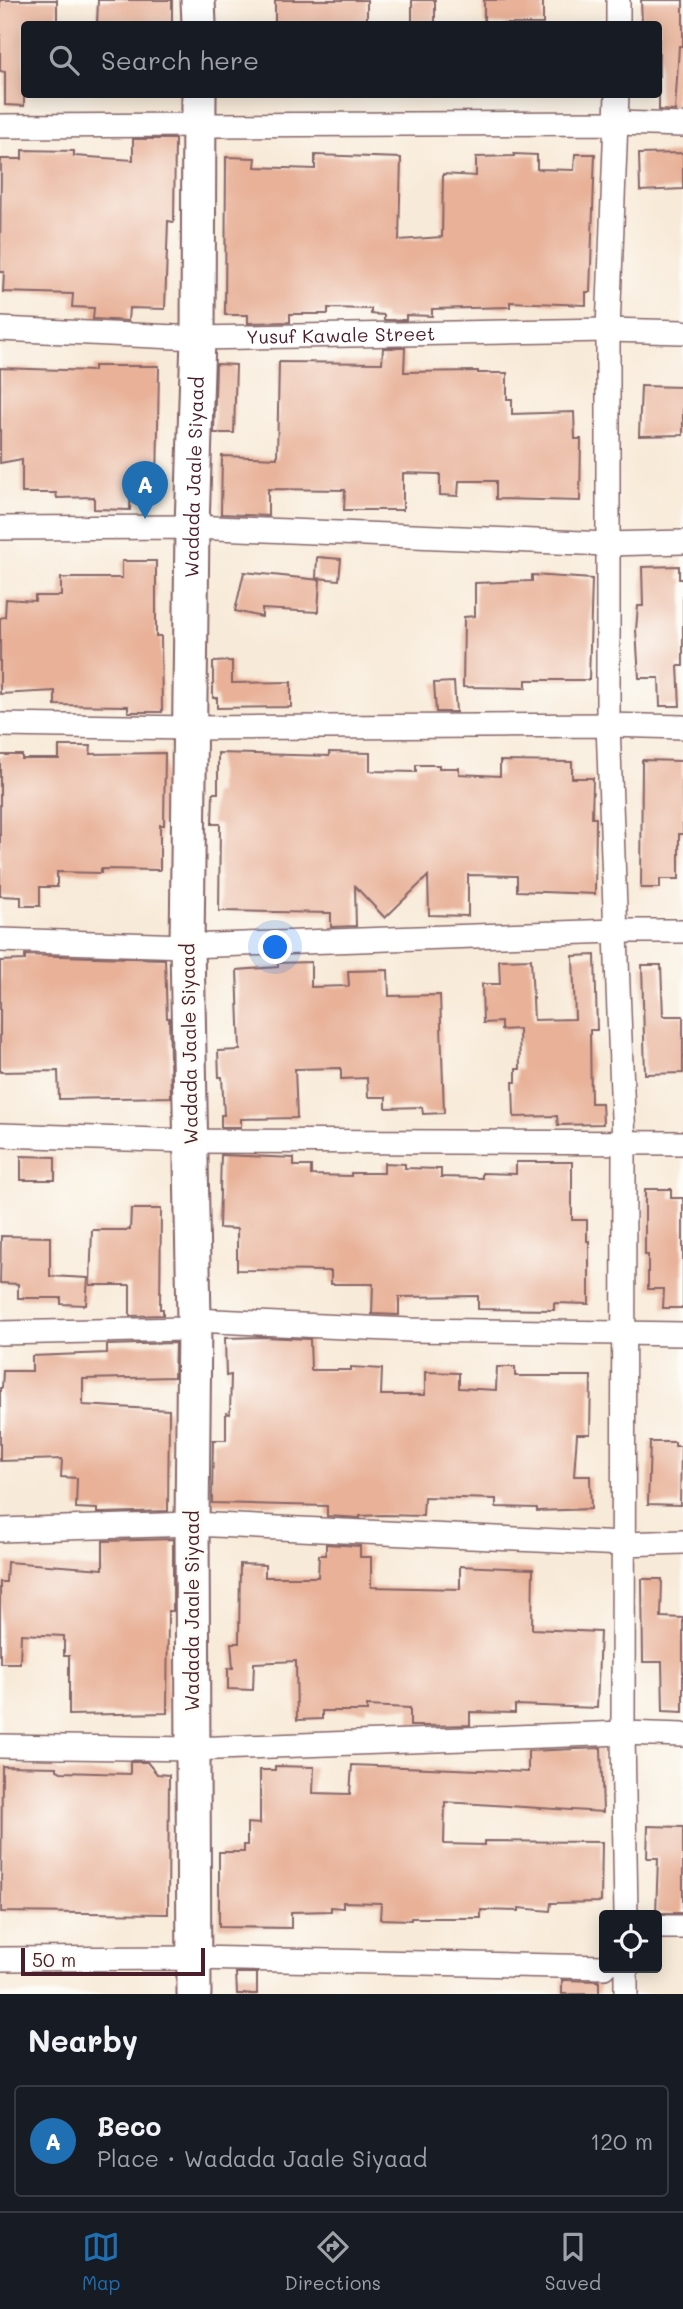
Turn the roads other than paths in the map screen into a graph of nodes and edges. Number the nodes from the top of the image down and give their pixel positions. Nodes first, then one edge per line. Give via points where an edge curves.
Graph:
1 (198, 0) edge
2 (618, 0) edge
3 (199, 21) edge
4 (618, 21) edge
5 (617, 98) edge
6 (200, 110) edge
7 (617, 123) junction
8 (683, 125) edge
9 (0, 126) edge
10 (0, 329) edge
11 (608, 330) junction
12 (683, 331) edge
13 (198, 338) junction
14 (192, 527) junction
15 (0, 528) edge
16 (683, 542) edge
17 (607, 544) junction
18 (0, 725) edge
19 (608, 725) junction
20 (683, 727) edge
21 (191, 728) junction
22 (616, 931) junction
23 (683, 931) edge
24 (0, 940) edge
25 (187, 946) junction
26 (0, 1135) edge
27 (191, 1140) junction
28 (624, 1143) junction
29 (683, 1143) edge
30 (194, 1320) junction
31 (623, 1332) junction
32 (0, 1333) edge
33 (683, 1334) edge
34 (191, 1524) junction
35 (0, 1530) edge
36 (683, 1542) edge
37 (623, 1544) junction
38 (623, 1733) junction
39 (683, 1735) edge
40 (0, 1746) edge
41 (192, 1749) junction
42 (626, 1910) edge
43 (662, 1927) edge
44 (683, 1927) edge
45 (194, 1958) junction
46 (0, 1959) edge
47 (599, 1967) edge
48 (626, 1973) edge
49 (194, 1994) edge
50 (626, 1994) edge

1 - 3 main road
2 - 4 street
5 - 7 street
6 - 7 street
6 - 9 street
6 - 13 main road, Wadada Jaale Siyaad
7 - 8 street
7 - 11 street
10 - 13 street, Yusuf Kawale Street
11 - 12 street, Yusuf Kawale Street
11 - 13 street, Yusuf Kawale Street
11 - 17 street
13 - 14 main road, Wadada Jaale Siyaad
14 - 15 street
14 - 17 street
14 - 21 main road, Wadada Jaale Siyaad
16 - 17 street
17 - 19 street
18 - 21 street
19 - 20 street
19 - 21 street
19 - 22 street
21 - 25 main road, Wadada Jaale Siyaad
22 - 23 street
22 - 25 street
22 - 28 street
24 - 25 street
25 - 27 main road, Wadada Jaale Siyaad
26 - 27 street
27 - 28 street
27 - 30 main road, Wadada Jaale Siyaad
28 - 29 street
28 - 31 street
30 - 31 street
30 - 32 street via 186,1329
30 - 34 main road, Wadada Jaale Siyaad
31 - 33 street
31 - 37 street
34 - 35 street
34 - 37 street
34 - 41 main road, Wadada Jaale Siyaad
36 - 37 street
37 - 38 street
38 - 39 street
38 - 41 street
38 - 42 street
40 - 41 street
41 - 45 main road, Wadada Jaale Siyaad
43 - 44 street
45 - 46 street
45 - 47 street
45 - 49 main road, Wadada Jaale Siyaad
48 - 50 street

